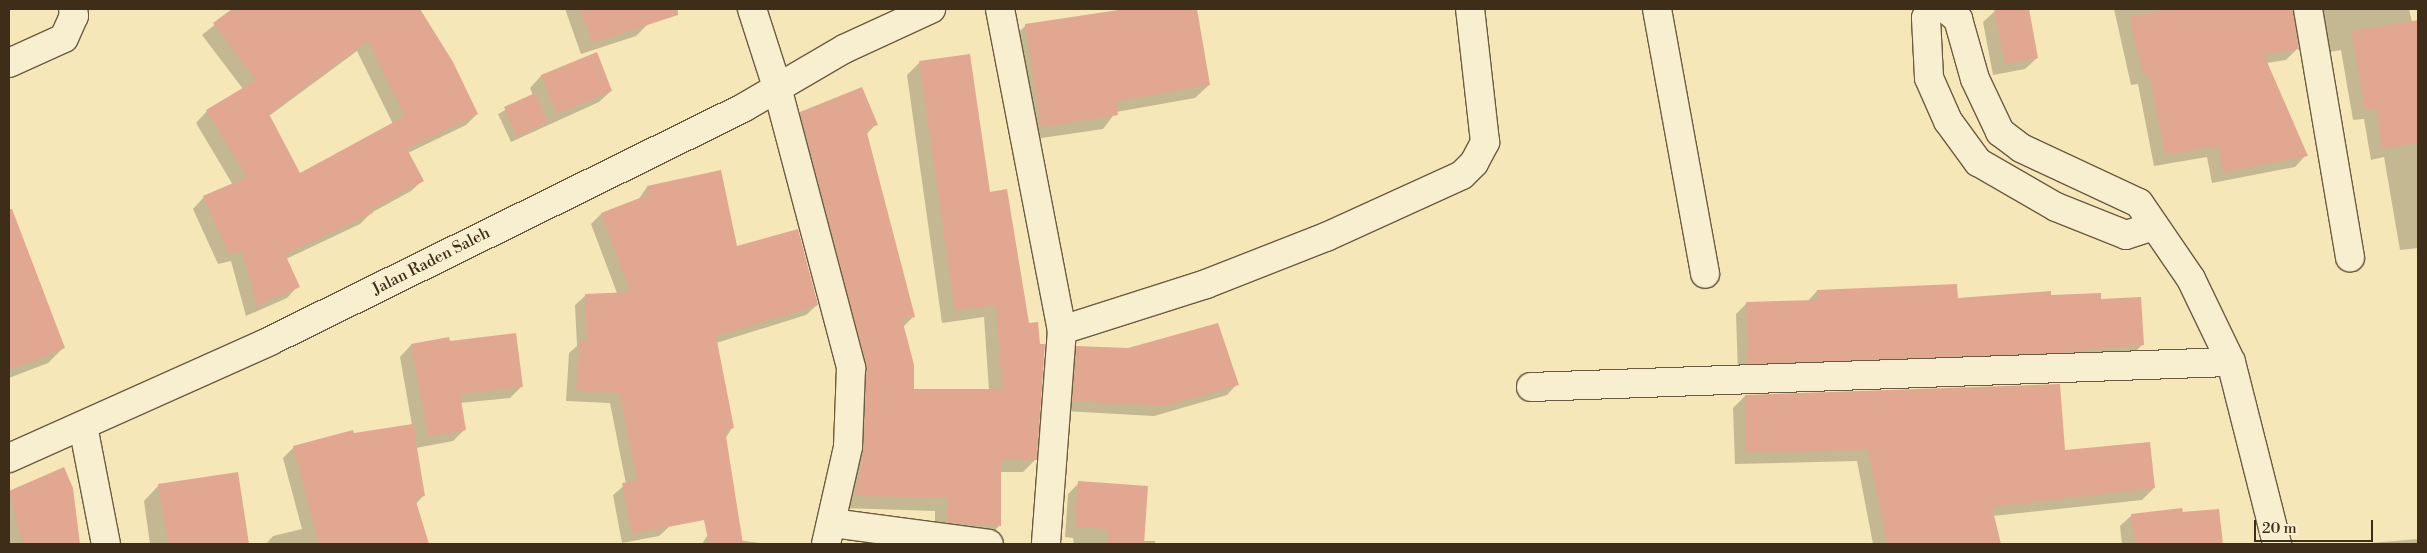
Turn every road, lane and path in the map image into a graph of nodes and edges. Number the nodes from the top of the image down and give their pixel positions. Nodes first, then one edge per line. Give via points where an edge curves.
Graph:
1 (73, 9) edge
2 (752, 9) edge
3 (931, 9) edge
4 (1000, 9) edge
5 (1470, 9) edge
6 (1656, 9) edge
7 (1931, 9) edge
8 (1946, 9) edge
9 (2308, 9) edge
10 (9, 63) edge
11 (776, 87) junction
12 (2000, 132) junction
13 (1978, 162) junction
14 (2154, 226) junction
15 (2350, 257) dead end
16 (1705, 274) dead end
17 (1062, 330) junction
18 (2231, 362) junction
19 (1531, 387) dead end
20 (83, 426) junction
21 (9, 458) edge
22 (829, 533) edge
23 (106, 544) edge
24 (989, 544) edge
25 (1046, 544) edge
26 (2277, 544) edge

1 - 10 street via 74,16 64,38
2 - 11 street
3 - 11 street, Jalan Raden Saleh via 844,49
4 - 17 street
5 - 17 street via 1485,142 1474,163 1462,175 1326,237 1206,284
6 - 16 street
7 - 13 street via 1926,18 1929,78 1948,121
8 - 12 street via 1958,19 1975,79
9 - 15 street
11 - 20 street, Jalan Raden Saleh via 743,108 410,273
11 - 22 street via 851,368 848,447
12 - 13 street
12 - 14 street via 2021,148 2139,203
13 - 14 street via 2056,207 2126,235
14 - 18 street via 2192,278
17 - 25 street
18 - 19 street
18 - 26 street
20 - 21 street, Jalan Raden Saleh
20 - 23 street
22 - 24 street

